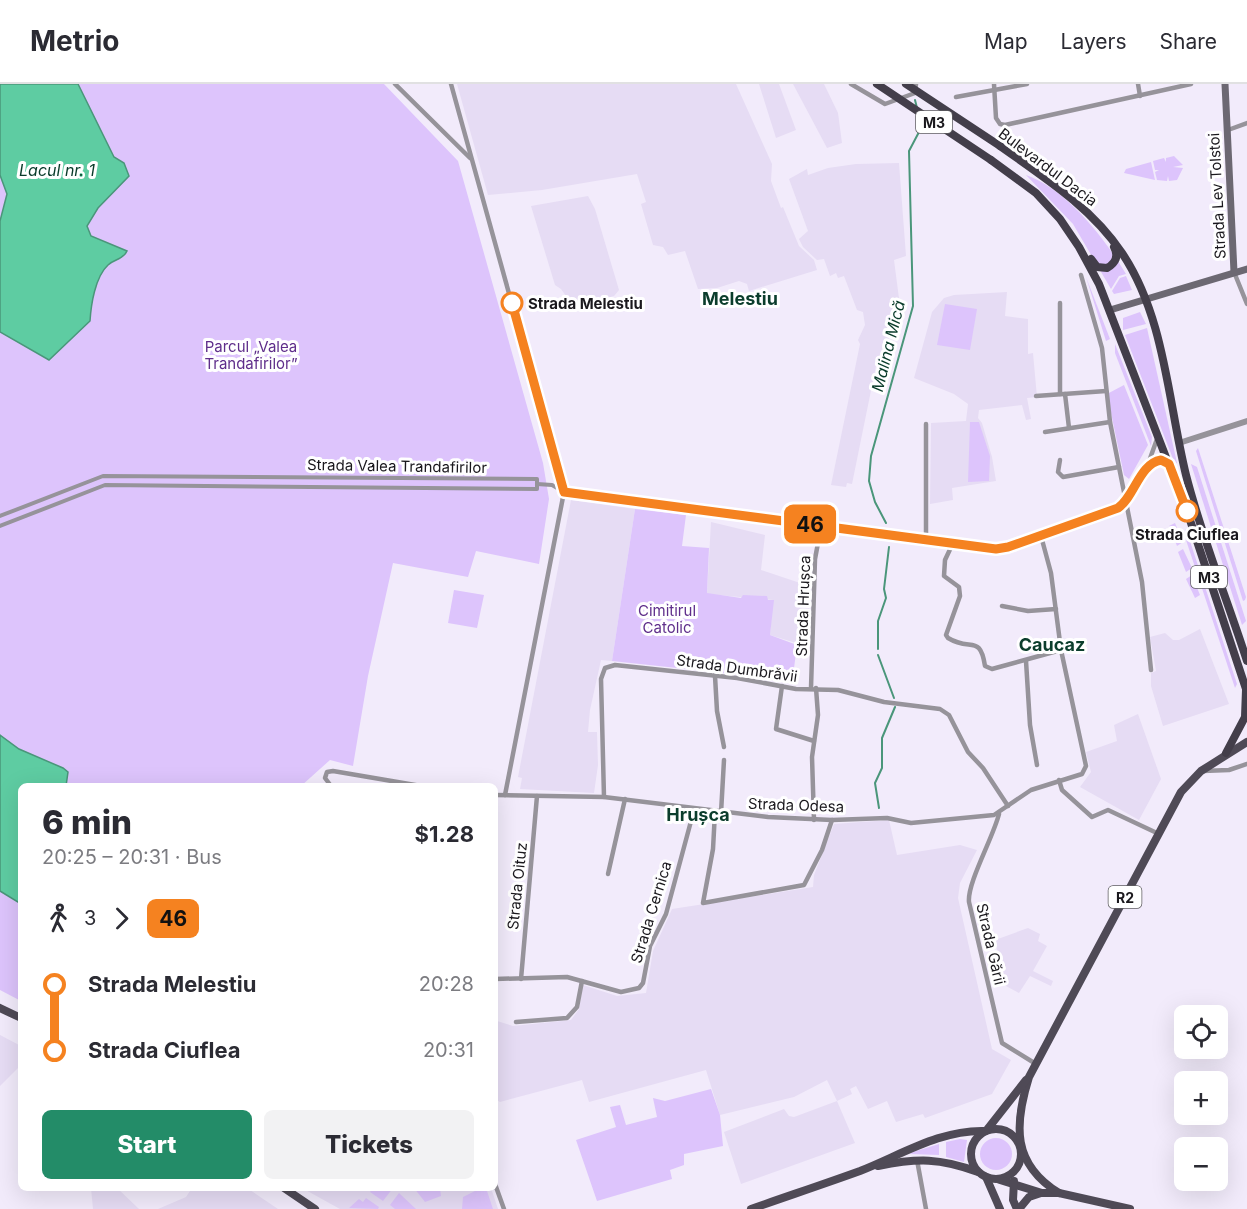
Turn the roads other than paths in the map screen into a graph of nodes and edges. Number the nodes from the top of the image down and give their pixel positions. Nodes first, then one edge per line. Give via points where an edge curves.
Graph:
1 (395, 84) edge
2 (451, 84) edge
3 (851, 84) edge
4 (877, 84) edge
5 (906, 84) edge
6 (916, 84) edge
7 (1027, 84) edge
8 (1138, 84) edge
9 (1191, 84) edge
10 (1225, 84) edge
11 (994, 87) edge
12 (1140, 96) junction
13 (956, 97) dead end
14 (1247, 123) edge
15 (1228, 130) junction
16 (471, 159) junction
17 (1036, 193) junction
18 (1089, 213) junction
19 (1247, 269) edge
20 (1234, 272) junction
21 (1081, 275) dead end
22 (1147, 298) junction
23 (1060, 303) dead end
24 (1247, 304) edge
25 (1110, 310) junction
26 (1106, 391) junction
27 (1062, 394) junction
28 (1036, 396) dead end
29 (1247, 421) edge
30 (1110, 422) junction
31 (926, 424) dead end
32 (1069, 428) junction
33 (1045, 432) dead end
34 (1158, 435) junction
35 (1179, 443) junction
36 (1060, 460) dead end
37 (1169, 464) junction
38 (1119, 467) junction
39 (1147, 467) junction
40 (139, 476) junction
41 (251, 477) junction
42 (139, 484) junction
43 (537, 484) junction
44 (251, 486) junction
45 (564, 492) junction
46 (1127, 501) junction
47 (0, 516) edge
48 (0, 526) edge
49 (826, 526) junction
50 (1041, 536) junction
51 (926, 540) junction
52 (953, 543) junction
53 (1002, 606) dead end
54 (1056, 609) junction
55 (1061, 650) junction
56 (1026, 661) junction
57 (1247, 661) edge
58 (1151, 670) dead end
59 (715, 676) junction
60 (782, 686) junction
61 (814, 688) junction
62 (1247, 691) edge
63 (814, 741) junction
64 (1247, 742) edge
65 (724, 747) dead end
66 (1226, 753) junction
67 (724, 760) dead end
68 (1247, 764) edge
69 (1037, 765) dead end
70 (1201, 771) junction
71 (1059, 780) junction
72 (329, 783) edge
73 (404, 783) edge
74 (498, 795) edge
75 (505, 795) junction
76 (537, 796) junction
77 (604, 797) junction
78 (625, 799) junction
79 (1008, 806) junction
80 (694, 810) junction
81 (718, 812) junction
82 (999, 814) junction
83 (814, 819) junction
84 (832, 820) junction
85 (1159, 834) junction
86 (608, 874) dead end
87 (498, 979) edge
88 (521, 979) junction
89 (582, 981) junction
90 (0, 1008) edge
91 (18, 1017) edge
92 (516, 1022) dead end
93 (1036, 1064) junction
94 (1029, 1077) junction
95 (986, 1131) junction
96 (1020, 1145) junction
97 (917, 1160) junction
98 (1016, 1169) junction
99 (862, 1170) junction
100 (982, 1174) junction
101 (996, 1179) junction
102 (1014, 1184) junction
103 (288, 1191) edge
104 (498, 1191) edge
105 (1042, 1193) junction
106 (1059, 1194) junction
107 (767, 1203) junction
108 (315, 1209) edge
109 (504, 1209) edge
110 (751, 1209) edge
111 (758, 1209) edge
112 (926, 1209) edge
113 (1000, 1209) edge
114 (1018, 1209) edge
115 (1130, 1209) edge

1 - 16 street
2 - 16 street
3 - 6 street via 885,104 915,93
4 - 17 highway, Bulevardul Dacia / M3, bridge
5 - 18 highway, Bulevardul Dacia / M3, bridge via 1000,146
7 - 11 street
8 - 12 street
9 - 12 street
10 - 15 main road, Strada Lev Tolstoi
11 - 12 street via 998,122 1010,125
11 - 13 street
14 - 15 street
15 - 20 main road, Strada Lev Tolstoi
16 - 45 street
17 - 18 highway, M3 via 1064,217 1093,263 1107,268 1113,265 1117,253
17 - 25 highway, Bulevardul Dacia / M3 via 1079,247
18 - 22 highway, Bulevardul Dacia / M3 via 1123,255
19 - 20 main road
20 - 22 main road
20 - 24 street, Strada Lev Tolstoi
21 - 26 street via 1102,348
22 - 25 main road
22 - 35 highway, M3
23 - 27 street
25 - 34 highway, M3
26 - 27 street
26 - 30 street
27 - 28 street
27 - 32 street
29 - 35 street
30 - 32 street
30 - 38 street
31 - 51 street
32 - 33 street
34 - 37 highway, M3
34 - 39 street
35 - 57 highway, M3 via 1198,515
36 - 38 street via 1058,472 1063,477
37 - 39 street via 1157,460
37 - 62 highway, M3
38 - 46 street
39 - 46 street
40 - 41 street, Strada Valea Trandafirilor
40 - 42 street
40 - 47 street, Strada Valea Trandafirilor via 90,479
41 - 43 street, Strada Valea Trandafirilor via 537,479
41 - 44 street
42 - 44 street, Strada Valea Trandafirilor
42 - 48 street, Strada Valea Trandafirilor via 90,489
43 - 44 street, Strada Valea Trandafirilor via 537,489
43 - 45 street, Strada Valea Trandafirilor via 552,485
45 - 49 street, Strada Valea Trandafirilor
45 - 75 street
46 - 50 street, Strada Valea Trandafirilor via 1114,510
46 - 58 street via 1142,582
49 - 51 street, Strada Valea Trandafirilor
49 - 61 street, Strada Hrușca via 815,559
50 - 52 street, Strada Valea Trandafirilor via 999,549
50 - 54 street
51 - 52 street, Strada Valea Trandafirilor
52 - 56 street via 945,560 944,576 959,588 960,596 946,635 981,648 987,668
53 - 54 street via 1028,611
54 - 55 street
55 - 56 street
55 - 71 street via 1085,772
56 - 69 street
59 - 60 street, Strada Dumbrăvii
59 - 65 street
59 - 77 street, Strada Dumbrăvii via 615,665 605,668 601,679
60 - 61 street, Strada Dumbrăvii
60 - 63 street via 776,729
61 - 63 street, Strada Hrușca via 818,715
61 - 79 street, Strada Dumbrăvii via 932,707 949,716 968,752
62 - 66 highway via 1245,717
63 - 83 street, Strada Hrușca
64 - 66 main road, R2
66 - 70 main road, R2
67 - 81 street
68 - 70 street via 1229,770
70 - 85 main road, R2 via 1186,785
71 - 79 street via 1031,790
71 - 85 street via 1062,790 1092,818 1108,810
72 - 73 street via 327,772 336,771
74 - 75 street, Strada Odesa
75 - 76 street, Strada Odesa
76 - 77 street, Strada Odesa
76 - 88 street, Strada Oituz
77 - 78 street, Strada Odesa
78 - 80 street, Strada Odesa
78 - 86 street
79 - 82 street
80 - 81 street, Strada Odesa
80 - 89 street, Strada Cernica via 668,909 651,946 641,986 621,992
81 - 83 street, Strada Odesa
81 - 84 street via 703,903 804,885
82 - 84 street, Strada Odesa via 911,823 887,818
82 - 93 street, Strada Gării via 971,883 969,902 1002,1044
83 - 84 street, Strada Odesa
85 - 93 main road, R2
87 - 88 street
88 - 89 street via 567,977
89 - 92 street via 577,1007 567,1018
90 - 91 main road
93 - 94 main road, R2
94 - 95 main road, R2
94 - 96 main road, R2 via 1020,1105
95 - 96 main road via 1007,1131
95 - 99 main road via 952,1134
95 - 100 main road via 976,1139 971,1152 972,1161
96 - 98 main road
96 - 106 main road via 1039,1179
97 - 99 main road
97 - 100 main road via 942,1161
97 - 112 street
98 - 101 main road
98 - 102 main road
99 - 107 main road
100 - 101 main road
100 - 113 main road
101 - 102 main road
102 - 105 main road
102 - 114 main road via 1013,1200
103 - 108 main road
104 - 109 street
105 - 106 main road
105 - 114 main road via 1029,1197
106 - 115 main road
107 - 110 main road
107 - 111 street

